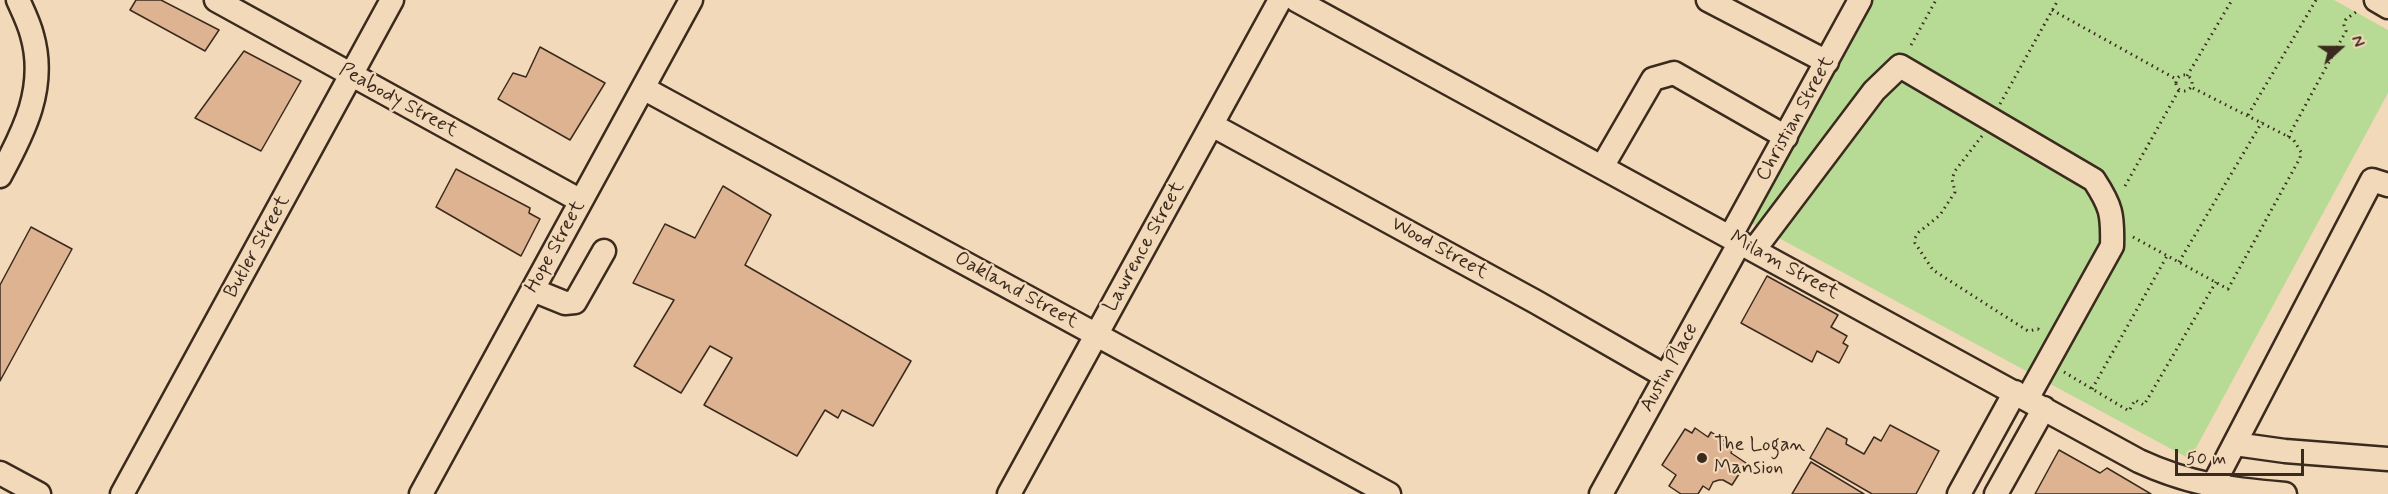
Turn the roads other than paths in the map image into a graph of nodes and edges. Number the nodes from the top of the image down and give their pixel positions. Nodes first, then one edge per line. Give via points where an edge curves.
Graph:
1 (18, 0) edge
2 (216, 0) edge
3 (392, 0) edge
4 (691, 0) edge
5 (1280, 0) edge
6 (1296, 0) edge
7 (1708, 0) edge
8 (1860, 0) edge
9 (2376, 0) edge
10 (2388, 7) edge
11 (1827, 62) junction
12 (352, 75) junction
13 (643, 88) junction
14 (1212, 124) junction
15 (1786, 137) junction
16 (1602, 167) junction
17 (0, 176) edge
18 (2388, 185) edge
19 (581, 201) junction
20 (1741, 243) junction
21 (604, 251) dead end
22 (532, 290) junction
23 (1096, 335) junction
24 (1665, 376) junction
25 (2028, 400) junction
26 (2235, 444) junction
27 (2388, 459) edge
28 (0, 473) edge
29 (2212, 487) junction
30 (39, 494) edge
31 (122, 494) edge
32 (421, 494) edge
33 (1009, 494) edge
34 (1389, 494) edge
35 (1601, 494) edge
36 (1959, 494) edge
37 (1996, 494) edge
38 (2284, 494) edge

1 - 17 street via 32,34 37,80 30,117
2 - 12 street, Peabody Street
3 - 12 street, Butler Street
4 - 13 street, Hope Street
5 - 14 street, Lawrence Street
6 - 16 street, Milam Street
7 - 11 street
8 - 11 street, Christian Street
9 - 10 street
11 - 15 street, Christian Street
12 - 19 street, Peabody Street
12 - 31 street, Butler Street
13 - 19 street, Hope Street
13 - 23 street, Oakland Street
14 - 23 street, Lawrence Street
14 - 24 street, Wood Street
15 - 16 street via 1674,73 1653,80
15 - 20 street, Christian Street
16 - 20 street, Milam Street
18 - 26 street via 2372,180
19 - 22 street, Hope Street
20 - 24 street, Austin Place
20 - 25 street, Milam Street
20 - 25 street via 1899,66 2094,180 2108,201 2112,246
21 - 22 street via 575,302 565,303
22 - 32 street, Hope Street
23 - 33 street, Lawrence Street
23 - 34 street, Oakland Street
24 - 35 street, Austin Place
25 - 29 street, Milam Street via 2160,471
25 - 36 street
25 - 37 street
26 - 27 street
26 - 29 street
28 - 30 street
29 - 38 street, Milam Street

